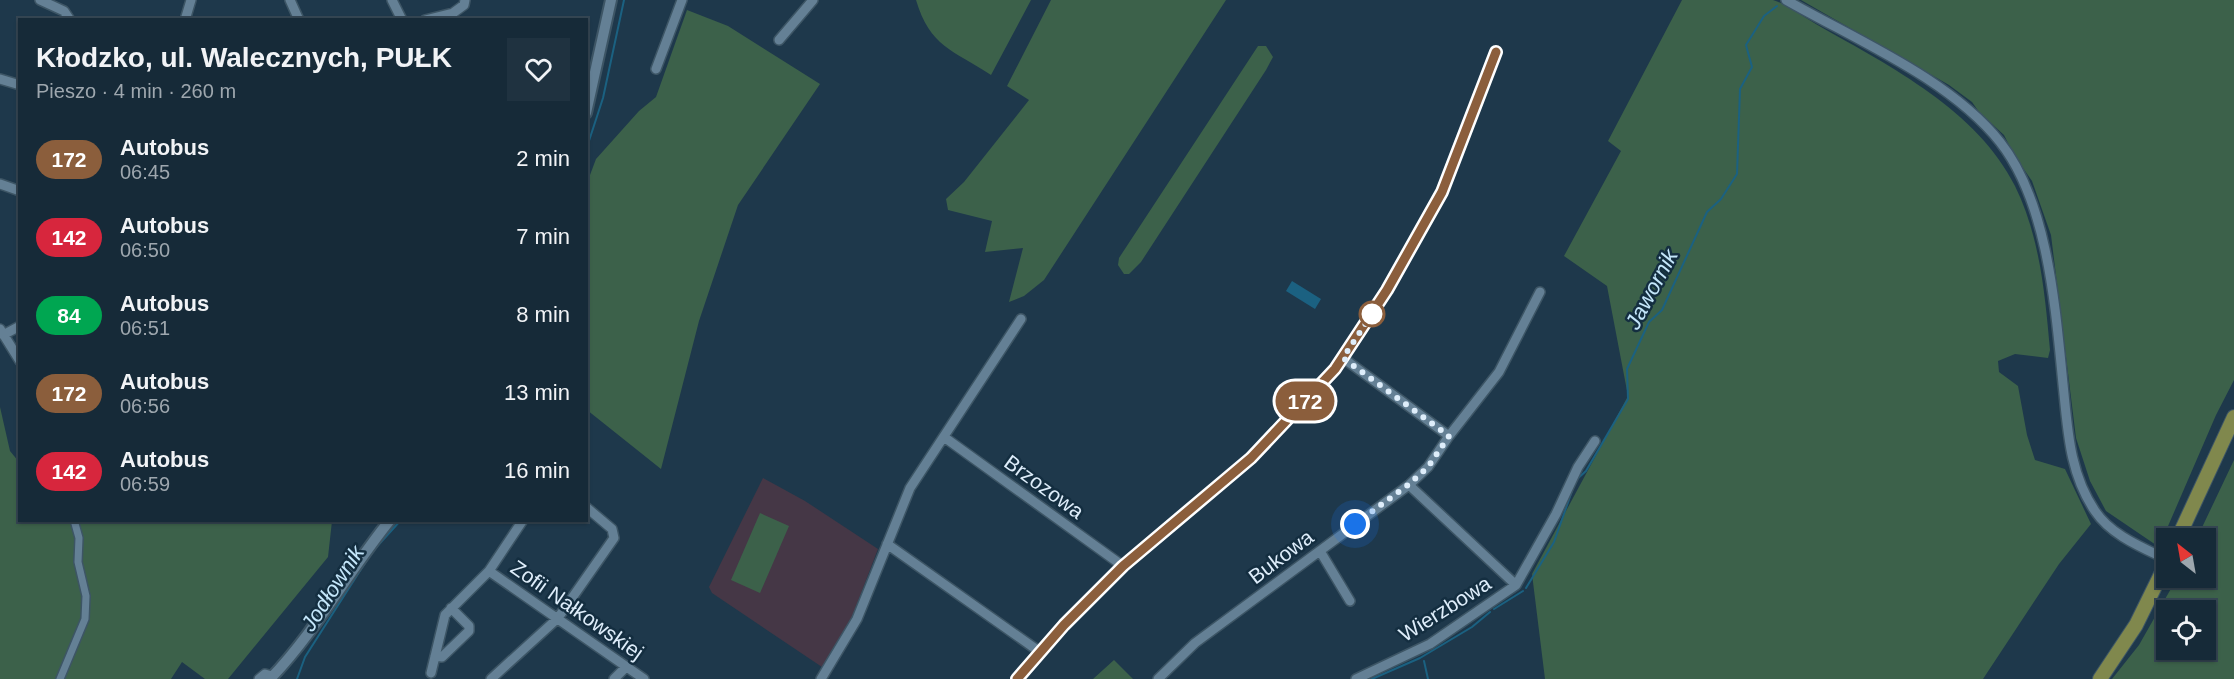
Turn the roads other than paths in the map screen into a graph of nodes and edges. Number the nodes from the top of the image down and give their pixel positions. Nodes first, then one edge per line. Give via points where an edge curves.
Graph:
1 (40, 0) edge
2 (191, 0) edge
3 (290, 0) edge
4 (392, 0) edge
5 (465, 0) edge
6 (612, 0) edge
7 (683, 0) edge
8 (813, 0) edge
9 (1786, 0) edge
10 (69, 18) edge
11 (186, 18) edge
12 (298, 18) edge
13 (401, 18) edge
14 (433, 18) edge
15 (779, 40) dead end
16 (1496, 52) dead end
17 (656, 69) dead end
18 (0, 79) edge
19 (18, 84) edge
20 (588, 104) edge
21 (0, 184) edge
22 (18, 190) edge
23 (1540, 292) dead end
24 (1021, 319) dead end
25 (18, 327) edge
26 (2, 332) edge
27 (18, 358) edge
28 (1343, 358) junction
29 (2234, 417) edge
30 (1449, 436) junction
31 (944, 437) junction
32 (1595, 441) dead end
33 (1408, 485) junction
34 (588, 509) edge
35 (75, 522) edge
36 (388, 522) edge
37 (522, 522) edge
38 (2183, 528) edge
39 (887, 544) junction
40 (1320, 551) junction
41 (2156, 554) edge
42 (1123, 566) junction
43 (489, 571) junction
44 (1516, 585) junction
45 (2156, 585) edge
46 (1350, 602) dead end
47 (452, 608) junction
48 (558, 618) junction
49 (1040, 652) junction
50 (435, 656) junction
51 (626, 667) junction
52 (431, 674) dead end
53 (271, 678) edge
54 (826, 678) edge
55 (60, 679) edge
56 (259, 679) edge
57 (491, 679) edge
58 (614, 679) edge
59 (644, 679) edge
60 (1017, 679) edge
61 (1158, 679) edge
62 (1356, 679) edge
63 (2101, 679) edge

1 - 10 street via 64,11
2 - 11 street
3 - 12 street
4 - 13 street
5 - 14 street via 464,6 453,13
6 - 20 street
7 - 17 street
8 - 15 street
9 - 41 street via 1943,88 2001,143 2020,177 2046,245 2067,430 2077,474 2091,504 2105,522
16 - 28 street via 1442,192 1399,270
18 - 19 street
21 - 22 street
23 - 30 street, Bukowa via 1499,372
24 - 31 street
25 - 26 street
26 - 27 street
28 - 30 street
28 - 42 street via 1251,458
29 - 38 main road
30 - 33 street, Bukowa via 1428,467
31 - 39 street via 910,488
31 - 42 street, Brzozowa
32 - 44 street
33 - 40 street, Bukowa
33 - 44 street, Wierzbowa
34 - 48 street via 612,529 614,538
35 - 55 street via 86,596 85,619
36 - 53 street via 313,630
37 - 43 street
39 - 49 street
39 - 54 street via 857,619
40 - 46 street
40 - 61 street, Bukowa via 1195,643
42 - 49 street
43 - 47 street
43 - 48 street, Zofii Nałkowskiej
44 - 62 street, Wierzbowa via 1430,644
45 - 63 main road via 2136,626
47 - 50 street via 445,615
47 - 50 street via 469,631 442,657
48 - 51 street, Zofii Nałkowskiej
48 - 57 street
49 - 60 street
50 - 52 street
51 - 58 street
51 - 59 street, Zofii Nałkowskiej
53 - 56 street via 266,674

